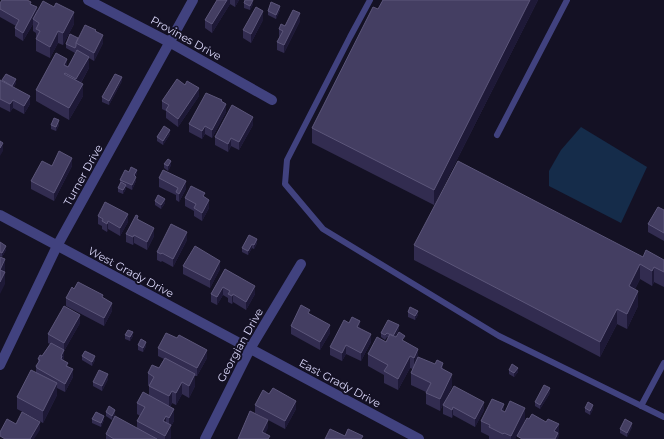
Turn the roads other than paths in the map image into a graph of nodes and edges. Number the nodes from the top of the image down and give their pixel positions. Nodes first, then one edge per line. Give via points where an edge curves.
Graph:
1 (88, 0) edge
2 (193, 0) edge
3 (370, 0) edge
4 (566, 0) edge
5 (170, 42) junction
6 (272, 100) dead end
7 (497, 135) dead end
8 (0, 215) edge
9 (58, 246) junction
10 (301, 264) dead end
11 (250, 349) junction
12 (664, 363) edge
13 (0, 365) edge
14 (641, 406) junction
15 (664, 417) edge
16 (205, 439) edge
17 (419, 439) edge

1 - 5 street, Provines Drive
2 - 5 street, Turner Drive
3 - 14 lane via 287,160 285,184 323,228 499,336
4 - 7 lane
5 - 6 street, Provines Drive
5 - 9 street, Turner Drive
8 - 9 street, West Grady Drive
9 - 11 street, West Grady Drive
9 - 13 street, Turner Drive
10 - 11 street, Georgian Drive
11 - 16 street, Georgian Drive
11 - 17 street, East Grady Drive
12 - 14 lane
14 - 15 lane

